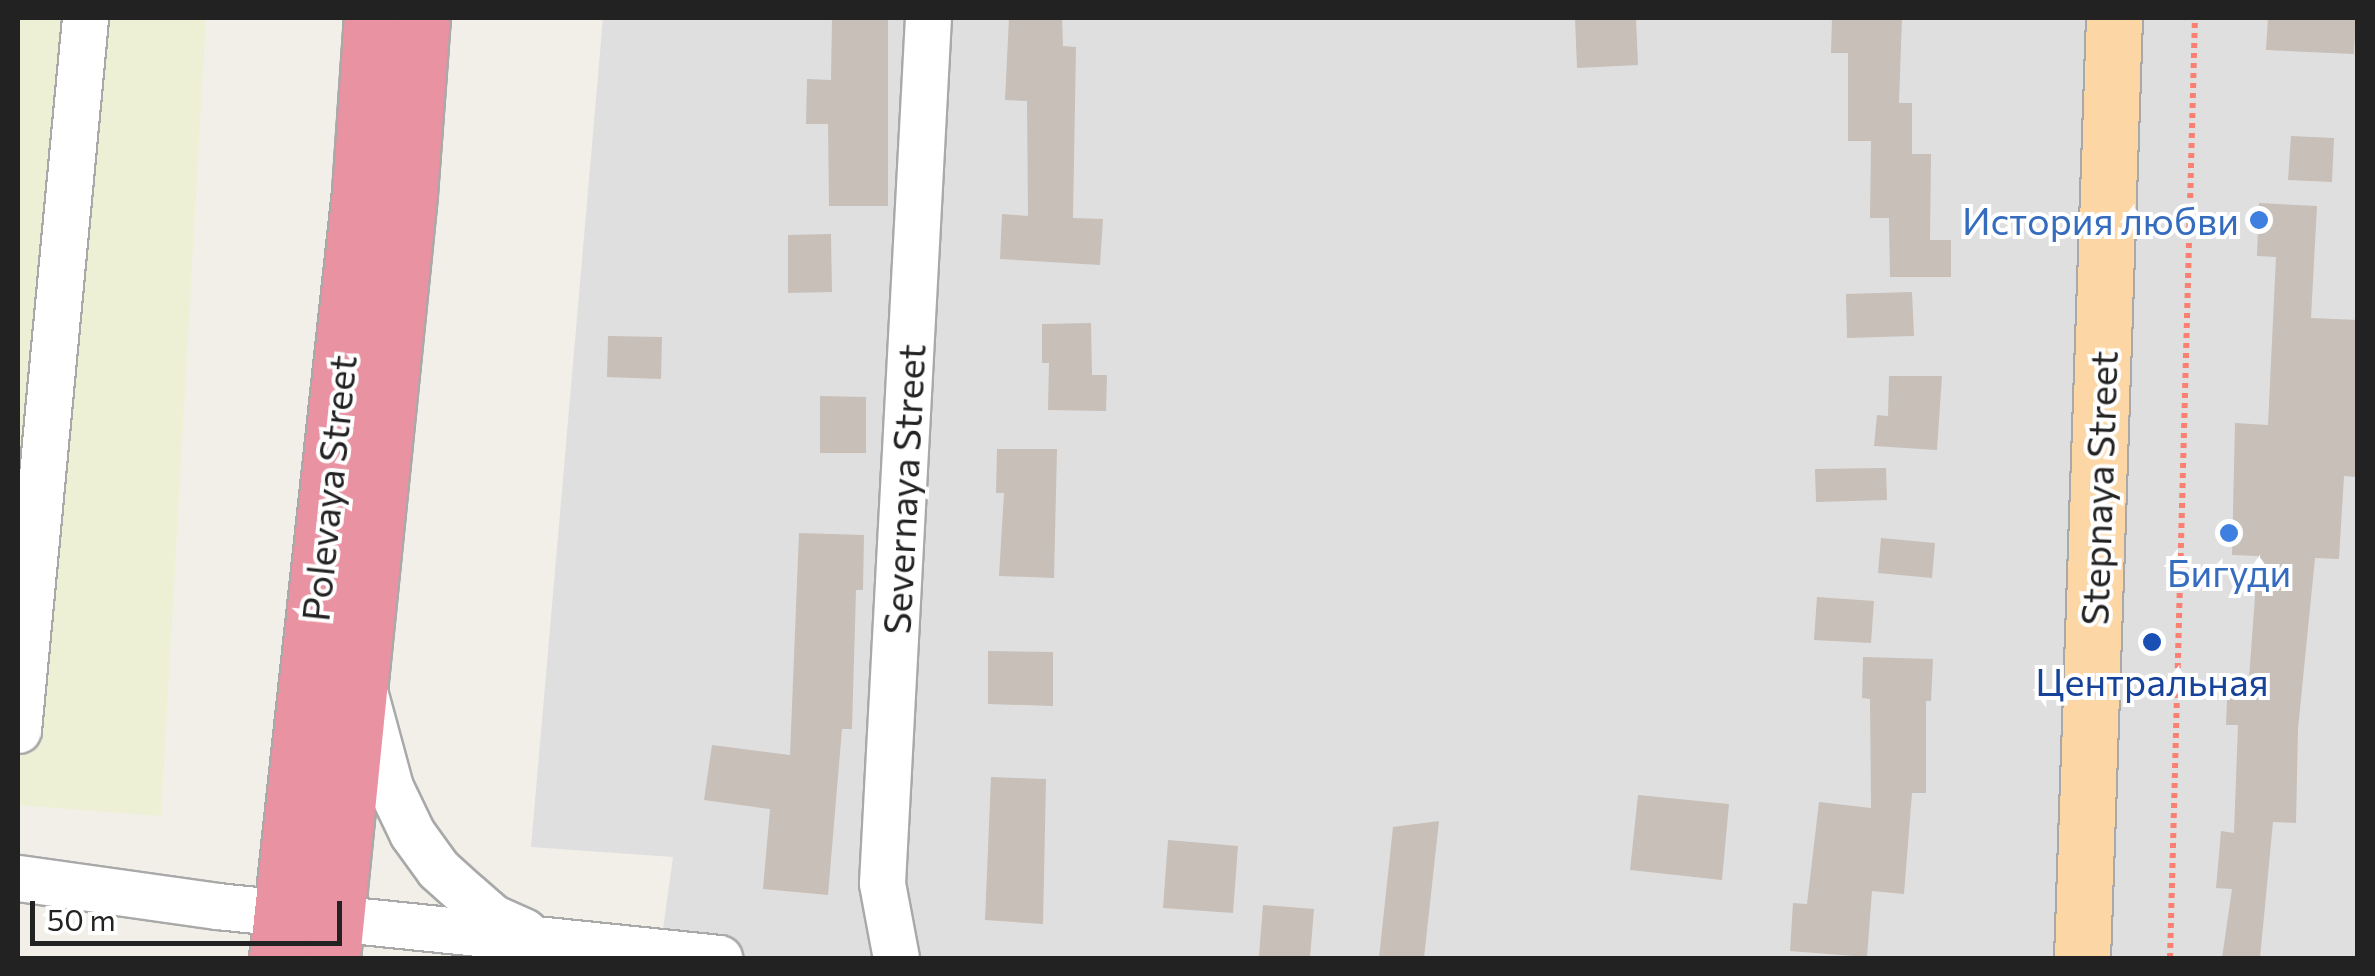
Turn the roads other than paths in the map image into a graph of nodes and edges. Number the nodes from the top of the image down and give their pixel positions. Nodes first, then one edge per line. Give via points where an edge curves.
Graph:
1 (84, 18) edge
2 (372, 18) edge
3 (422, 18) edge
4 (928, 18) edge
5 (2114, 18) edge
6 (359, 672) junction
7 (18, 730) edge
8 (18, 878) edge
9 (279, 936) edge
10 (334, 938) edge
11 (539, 938) junction
12 (439, 958) edge
13 (719, 958) edge
14 (896, 958) edge
15 (2082, 958) edge

1 - 7 street
2 - 9 highway, Polevaya Street via 360,192
3 - 6 highway, Polevaya Street
4 - 14 street, Severnaya Street via 882,883
5 - 15 main road, Stepnaya Street
6 - 10 highway, Polevaya Street
6 - 11 street via 390,787 412,832 438,869 492,917
8 - 9 street
9 - 10 street
10 - 11 street
11 - 12 street
11 - 13 street

